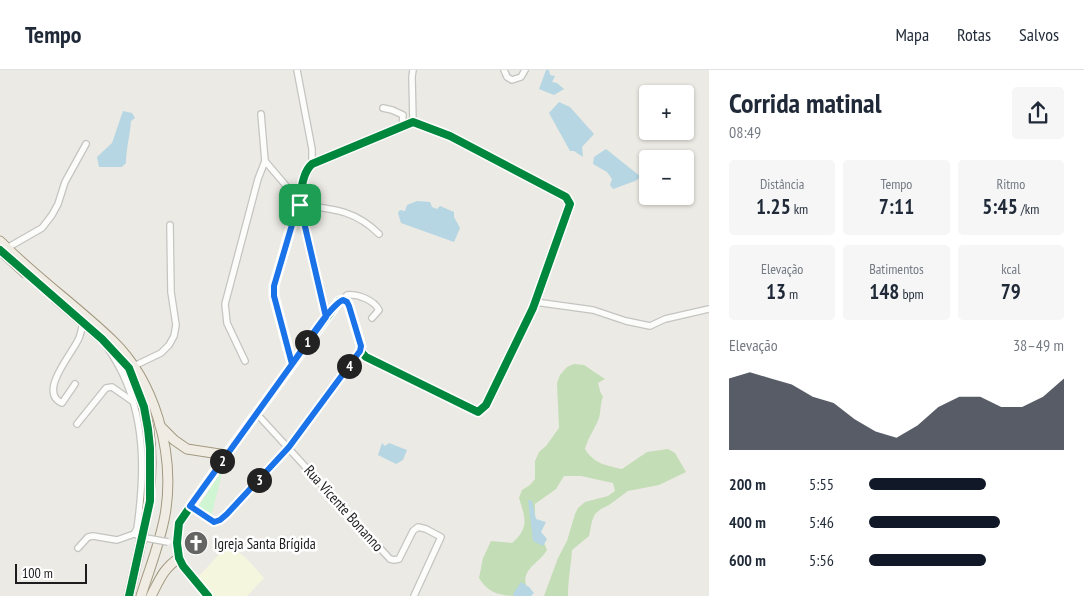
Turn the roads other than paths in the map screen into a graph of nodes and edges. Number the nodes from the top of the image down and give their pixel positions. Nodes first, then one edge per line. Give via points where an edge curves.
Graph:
1 (296, 70) edge
2 (413, 70) edge
3 (504, 70) edge
4 (525, 70) edge
5 (383, 108) dead end
6 (260, 114) dead end
7 (413, 122) junction
8 (402, 127) junction
9 (86, 144) dead end
10 (265, 162) junction
11 (311, 165) junction
12 (300, 203) junction
13 (170, 225) dead end
14 (379, 234) dead end
15 (2, 246) edge
16 (341, 300) junction
17 (535, 302) junction
18 (709, 308) edge
19 (326, 317) junction
20 (372, 318) dead end
21 (83, 322) junction
22 (102, 338) junction
23 (360, 351) junction
24 (245, 361) dead end
25 (292, 364) junction
26 (131, 367) junction
27 (75, 384) dead end
28 (132, 401) junction
29 (257, 414) junction
30 (77, 424) dead end
31 (159, 424) junction
32 (289, 447) junction
33 (226, 455) junction
34 (190, 506) junction
35 (141, 536) junction
36 (177, 543) junction
37 (78, 548) dead end
38 (179, 558) junction
39 (129, 596) edge
40 (141, 596) edge
41 (152, 596) edge
42 (208, 596) edge
43 (414, 596) edge

1 - 11 street via 312,149
2 - 7 street
3 - 4 street via 512,80 521,77
5 - 8 street via 402,115
6 - 10 street
7 - 8 street
7 - 17 street via 450,136 566,197 570,204
8 - 11 street
9 - 15 street via 65,182 58,204 42,228
10 - 12 street
10 - 24 street via 226,304 226,323
11 - 12 street via 304,177
12 - 14 street via 355,216
12 - 19 street
12 - 25 street via 274,286
13 - 26 street via 174,336 161,353
15 - 21 main road
15 - 26 main road via 115,342
16 - 19 street
16 - 20 street via 353,294 373,302 379,310
16 - 23 street via 349,306
17 - 18 street via 593,310 650,326
17 - 23 street via 486,406 478,412 366,357
19 - 25 street
21 - 22 main road
21 - 27 street via 80,337 55,379 53,396 62,403
22 - 26 main road
22 - 28 street via 125,380
23 - 32 street
25 - 29 street
26 - 31 main road
26 - 35 main road via 144,407 150,448 150,501
28 - 30 street via 112,387 106,388
28 - 35 street via 143,451 137,530
29 - 32 street, Rua Vicente Bonanno
29 - 33 street
31 - 33 main road via 187,449
31 - 40 main road via 168,475 166,510
32 - 34 street via 220,520 214,522
32 - 43 street, Rua Vicente Bonanno via 390,559 399,559 418,526 441,537
33 - 34 street
34 - 36 street via 179,523
35 - 36 street, bridge
35 - 37 street via 117,540 93,536
35 - 39 main road
36 - 38 street
38 - 41 main road via 164,571
38 - 42 street

